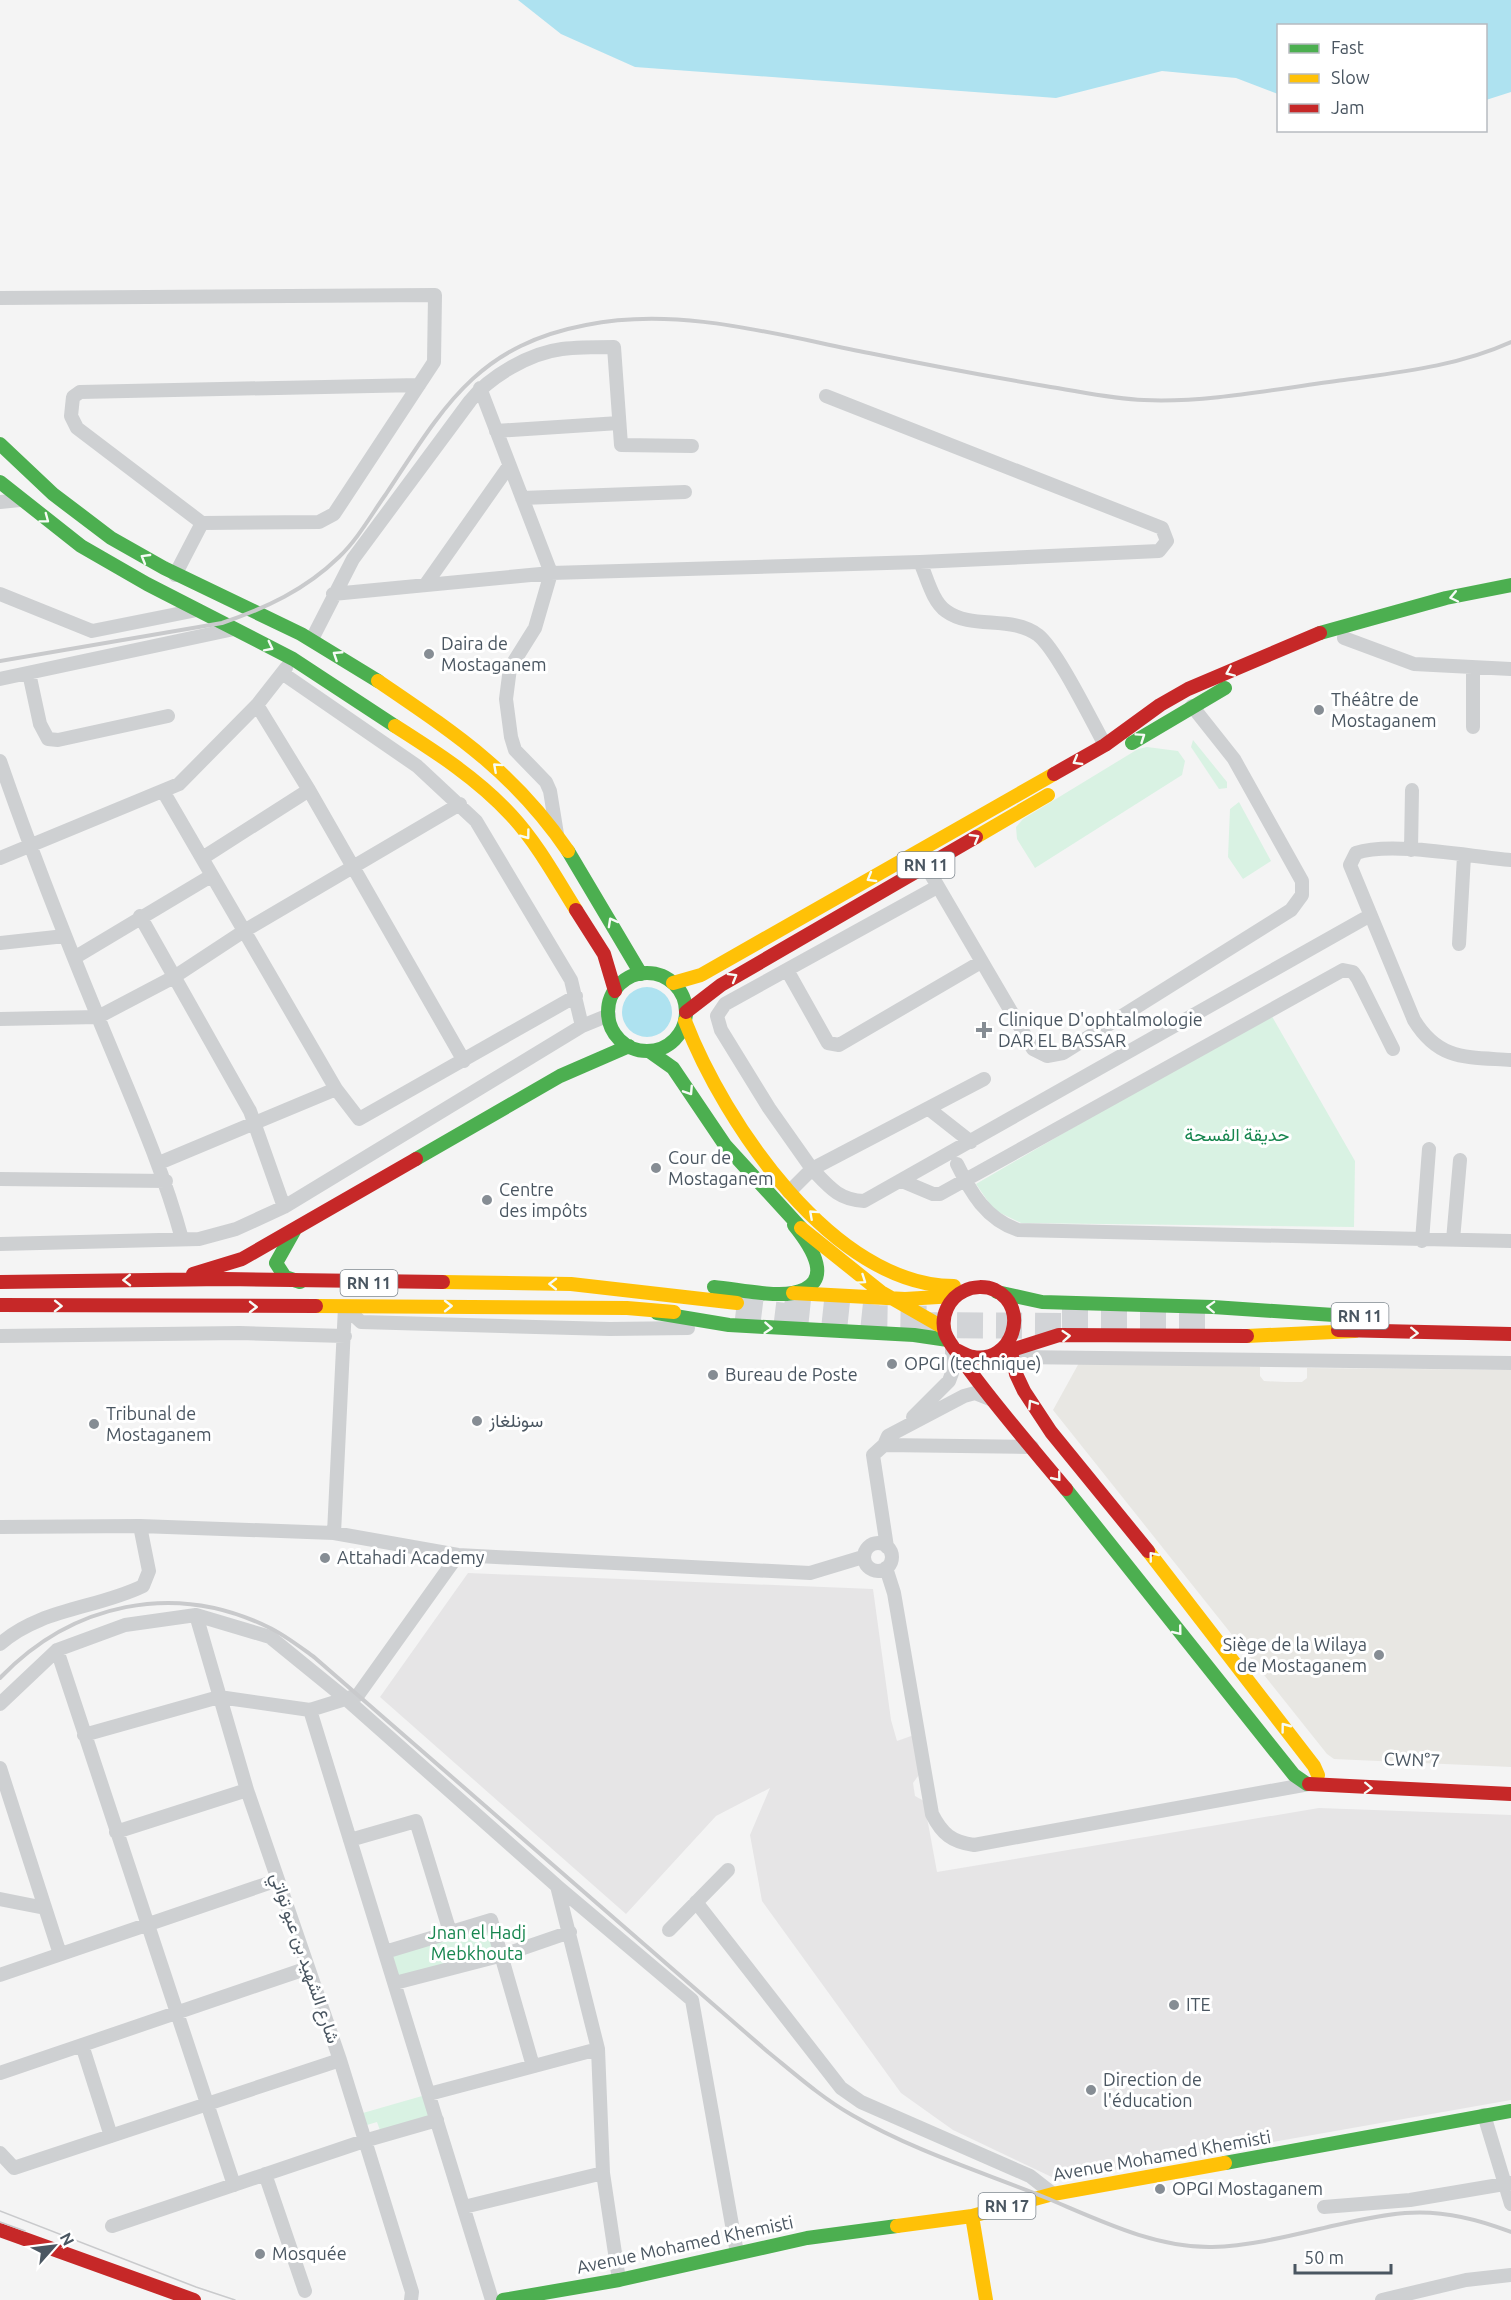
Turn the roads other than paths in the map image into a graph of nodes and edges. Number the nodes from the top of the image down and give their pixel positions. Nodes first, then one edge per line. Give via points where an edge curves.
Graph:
1 (0, 298) edge
2 (419, 385) junction
3 (480, 388) junction
4 (826, 396) dead end
5 (619, 423) junction
6 (496, 431) junction
7 (0, 444) edge
8 (692, 446) dead end
9 (509, 466) junction
10 (0, 482) edge
11 (685, 492) dead end
12 (522, 498) junction
13 (20, 500) junction
14 (0, 502) edge
15 (202, 523) junction
16 (920, 562) junction
17 (551, 573) junction
18 (175, 575) junction
19 (426, 584) junction
20 (1511, 585) edge
21 (0, 594) edge
22 (333, 594) junction
23 (1511, 598) edge
24 (1467, 609) dead end
25 (197, 610) junction
26 (1433, 617) dead end
27 (234, 629) junction
28 (1344, 638) junction
29 (312, 639) junction
30 (293, 659) junction
31 (1473, 668) junction
32 (1511, 669) edge
33 (29, 673) junction
34 (282, 673) junction
35 (0, 679) edge
36 (257, 705) junction
37 (1192, 706) junction
38 (168, 716) dead end
39 (1473, 727) dead end
40 (1105, 745) junction
41 (0, 761) edge
42 (1081, 775) dead end
43 (1062, 787) dead end
44 (309, 790) junction
45 (1412, 790) dead end
46 (163, 791) junction
47 (460, 804) junction
48 (557, 835) junction
49 (29, 846) junction
50 (1411, 850) junction
51 (1464, 856) junction
52 (204, 857) junction
53 (0, 858) edge
54 (1511, 860) edge
55 (926, 866) junction
56 (352, 868) junction
57 (211, 876) junction
58 (938, 887) junction
59 (140, 916) junction
60 (1369, 916) junction
61 (244, 931) junction
62 (64, 936) junction
63 (0, 943) edge
64 (1459, 944) dead end
65 (74, 957) junction
66 (981, 962) junction
67 (787, 969) junction
68 (640, 974) junction
69 (174, 977) junction
70 (673, 983) junction
71 (615, 991) junction
72 (576, 996) junction
73 (686, 1016) junction
74 (98, 1017) junction
75 (609, 1018) junction
76 (0, 1019) edge
77 (582, 1026) junction
78 (629, 1046) junction
79 (1393, 1048) dead end
80 (649, 1051) junction
81 (464, 1060) junction
82 (1511, 1060) edge
83 (560, 1076) junction
84 (984, 1078) dead end
85 (336, 1089) junction
86 (929, 1109) junction
87 (254, 1123) junction
88 (971, 1142) junction
89 (1430, 1149) dead end
90 (1460, 1160) dead end
91 (159, 1163) junction
92 (957, 1164) dead end
93 (812, 1169) junction
94 (0, 1179) edge
95 (166, 1181) junction
96 (902, 1181) junction
97 (965, 1181) junction
98 (789, 1192) junction
99 (284, 1207) junction
100 (794, 1225) junction
101 (294, 1231) junction
102 (182, 1239) junction
103 (1422, 1240) junction
104 (1453, 1240) junction
105 (1511, 1241) edge
106 (0, 1244) edge
107 (164, 1280) junction
108 (244, 1280) junction
109 (0, 1282) edge
110 (301, 1282) junction
111 (594, 1285) junction
112 (975, 1287) junction
113 (997, 1292) junction
114 (793, 1293) junction
115 (954, 1296) junction
116 (888, 1298) junction
117 (0, 1305) edge
118 (345, 1306) junction
119 (218, 1307) junction
120 (627, 1308) junction
121 (1353, 1316) junction
122 (1511, 1320) edge
123 (729, 1325) junction
124 (1356, 1330) junction
125 (1511, 1334) edge
126 (0, 1336) edge
127 (345, 1336) junction
128 (950, 1341) junction
129 (1010, 1350) junction
130 (1511, 1363) edge
131 (992, 1399) junction
132 (910, 1422) junction
133 (884, 1445) junction
134 (1032, 1447) junction
135 (140, 1526) junction
136 (0, 1527) edge
137 (333, 1533) junction
138 (887, 1547) junction
139 (458, 1555) junction
140 (864, 1557) junction
141 (886, 1568) junction
142 (196, 1615) junction
143 (0, 1644) edge
144 (57, 1650) junction
145 (219, 1697) junction
146 (345, 1698) junction
147 (0, 1704) edge
148 (310, 1710) junction
149 (84, 1736) junction
150 (0, 1768) edge
151 (1313, 1773) junction
152 (1294, 1775) junction
153 (1511, 1782) edge
154 (247, 1790) junction
155 (1261, 1794) junction
156 (1511, 1794) edge
157 (116, 1832) junction
158 (350, 1840) junction
159 (728, 1870) dead end
160 (278, 1880) junction
161 (557, 1886) junction
162 (0, 1899) edge
163 (696, 1902) junction
164 (45, 1908) junction
165 (147, 1925) junction
166 (669, 1930) dead end
167 (450, 1932) junction
168 (570, 1932) junction
169 (385, 1952) junction
170 (60, 1954) junction
171 (504, 1955) junction
172 (309, 1968) junction
173 (0, 1975) edge
174 (395, 1983) junction
175 (176, 2013) junction
176 (82, 2045) junction
177 (598, 2049) junction
178 (340, 2060) junction
179 (533, 2066) junction
180 (0, 2073) edge
181 (429, 2094) junction
182 (206, 2104) junction
183 (1511, 2111) edge
184 (1484, 2115) junction
185 (437, 2120) junction
186 (111, 2136) junction
187 (364, 2141) junction
188 (0, 2153) edge
189 (603, 2173) junction
190 (265, 2174) junction
191 (1508, 2183) edge
192 (234, 2185) junction
193 (1053, 2194) junction
194 (1511, 2204) edge
195 (464, 2207) junction
196 (1324, 2207) dead end
197 (972, 2216) junction
198 (112, 2226) dead end
199 (0, 2230) edge
200 (737, 2253) junction
201 (1510, 2273) edge
202 (619, 2280) junction
203 (305, 2291) dead end
204 (194, 2300) edge
205 (411, 2300) edge
206 (492, 2300) edge
207 (503, 2300) edge
208 (986, 2300) edge
209 (1382, 2300) edge

1 - 2 street via 435,295 434,362
2 - 15 street via 334,514 319,522
2 - 15 street via 80,392 73,397 71,416 77,428
3 - 5 street via 534,357 560,349 614,346
3 - 6 street
3 - 22 street via 353,559
4 - 16 street via 1162,528 1167,541 1159,551
5 - 6 street
5 - 8 street via 621,445
6 - 9 street
18 -> 7 main road via 84,520
9 - 12 street
9 - 19 street
10 - 13 main road
11 - 12 street
12 - 17 street
13 - 14 street
13 -> 25 main road via 81,546
15 - 18 street
16 - 17 street
16 - 40 street via 946,611 961,618 1019,626 1041,637
17 - 19 street
17 - 48 street via 535,628 510,668 506,699 515,750 546,782
18 - 29 main road
19 - 22 street
20 -> 40 main road, RN 11 via 1446,598 1323,632 1188,689
21 - 25 street via 92,631
22 - 29 street
23 - 24 main road
25 - 27 main road
26 - 28 main road
27 -> 30 main road
27 - 33 street
28 - 31 street via 1414,664
28 - 37 main road via 1290,655
48 -> 29 main road via 498,767 402,697
30 - 34 street
30 -> 71 main road via 458,767 511,815 568,894 604,954
31 - 32 street
31 - 39 street
33 - 35 street
33 - 38 street via 40,724 48,740
34 - 36 street
34 - 47 street via 417,766
36 - 44 street
36 - 46 street via 179,784
42 -> 37 main road
37 - 66 street via 1234,759 1302,881 1302,895 1296,906 1055,1056 1033,1049
40 -> 70 main road, RN 11 via 701,975
41 - 49 street
55 -> 43 main road, RN 11
44 - 52 street
44 - 56 street
45 - 50 street
46 - 49 street
46 - 52 street
47 - 56 street
47 - 72 street via 487,835 571,980
68 -> 48 main road via 599,898
49 - 53 street
49 - 62 street
50 - 51 street
50 - 60 street via 1367,850 1352,858 1352,875
51 - 54 street
51 - 64 street
52 - 57 street
55 - 58 street
73 -> 55 main road, RN 11 via 721,984
56 - 61 street
56 - 81 street
57 - 59 street
57 - 61 street
58 - 66 street
58 - 67 street
59 - 65 street
59 - 69 street
60 - 82 street via 1425,1038 1459,1057
60 - 88 street
61 - 69 street
61 - 85 street
62 - 63 street
62 - 65 street
65 - 74 street
66 - 67 street via 839,1045 828,1043
67 - 93 street via 725,1004 717,1016 721,1030 769,1108
68 - 70 main road via 658,975
68 - 71 main road via 621,983
69 - 74 street
69 - 87 street
70 - 73 main road via 680,991
71 - 75 main road
72 - 77 street
72 - 81 street
73 - 80 main road via 676,1039 659,1050
73 - 98 main road via 696,1056 730,1115
74 - 76 street
74 - 91 street
75 - 77 street
75 - 78 main road via 613,1031
75 - 83 main road via 597,1043
77 - 99 street
78 - 80 main road
78 - 83 main road
79 - 97 street via 1358,979 1353,972 1343,970
80 -> 100 main road via 670,1064 724,1144
81 - 85 street via 363,1118 355,1117
83 - 101 main road
84 - 86 street
85 - 87 street
86 - 88 street
86 - 93 street
87 - 91 street
87 - 99 street
88 - 96 street
89 - 103 street
90 - 104 street
91 - 95 street
92 - 97 street
93 - 96 street via 836,1195 849,1200 864,1201
93 - 98 street
94 - 95 street
95 - 102 street
96 - 97 street via 933,1194
97 - 103 street via 990,1216 1018,1230
112 -> 98 main road via 924,1284 890,1272 837,1235
99 - 102 street via 236,1229 199,1239
100 - 114 main road via 815,1253 818,1270 811,1285
100 -> 116 main road
101 - 107 main road via 242,1259
101 - 108 main road
101 - 110 main road via 276,1263 285,1279
102 - 106 street
103 - 104 street
104 - 105 street
107 - 108 main road, RN 11
107 -> 109 main road, RN 11
108 - 110 main road, RN 11
108 - 119 main road
111 -> 110 main road, RN 11
111 - 114 main road via 674,1285
111 - 120 main road, RN 11 via 736,1307 699,1314
112 - 113 main road
112 - 115 main road
121 -> 113 main road via 1042,1302
113 - 129 main road via 1006,1299 1015,1320
114 - 116 main road
115 - 116 main road
115 - 128 main road via 944,1316
116 - 128 main road
117 -> 119 main road, RN 11
119 -> 118 main road, RN 11
118 -> 120 main road, RN 11
118 - 123 street via 361,1322 610,1329
118 - 127 street
120 - 123 main road
121 - 122 main road, RN 11
121 - 124 main road, RN 11 via 1209,1323
123 -> 128 main road via 914,1335
124 -> 125 main road, RN 11
129 -> 124 main road via 1059,1335 1226,1337
126 - 127 street
127 - 137 street
128 - 129 main road via 972,1357 990,1357
128 - 131 main road
128 - 132 street via 949,1381
129 - 130 street
151 -> 129 main road via 1159,1564 1051,1432 1024,1391
131 - 132 street via 975,1392
131 - 134 main road
132 - 133 street via 888,1436
133 - 134 street
133 - 138 street via 873,1455
134 -> 152 main road
135 - 136 street
135 - 137 street
135 - 143 street via 149,1571 143,1586 44,1617
137 - 139 street
138 - 140 street via 872,1544
138 - 141 street via 891,1558
139 - 140 street via 810,1573
139 - 146 street via 358,1695
140 - 141 street via 874,1571
141 - 155 street via 894,1593 932,1814 947,1836 958,1843 975,1845
142 - 144 street via 125,1624
142 - 145 street, شارع الشهيد بن عبو تواتي
142 - 146 street via 270,1637
144 - 147 street
144 - 149 street
145 - 148 street
145 - 149 street
145 - 154 street, شارع الشهيد بن عبو تواتي
146 - 148 street
146 - 161 street
148 - 158 street
149 - 157 street
150 - 164 street
151 - 152 main road
151 - 153 main road, CWN°7
151 - 155 street
151 -> 156 main road
152 - 155 street
154 - 157 street
154 - 160 street, شارع الشهيد بن عبو تواتي
157 - 165 street
158 - 167 street via 416,1821
158 - 169 street
159 - 163 street
160 - 165 street
160 - 172 street, شارع الشهيد بن عبو تواتي
161 - 168 street
161 - 200 street via 692,2000
162 - 164 street
163 - 166 street
163 - 193 street via 841,2088 861,2102 1030,2176
164 - 170 street
165 - 170 street
165 - 175 street
167 - 169 street
167 - 171 street via 491,1920
168 - 171 street
168 - 177 street
169 - 174 street
170 - 173 street
171 - 174 street
171 - 179 street
172 - 175 street
172 - 178 street, شارع الشهيد بن عبو تواتي
174 - 181 street
175 - 176 street
175 - 182 street
176 - 180 street
176 - 186 street
177 - 179 street
177 - 189 street
178 - 182 street
178 - 187 street, شارع الشهيد بن عبو تواتي
179 - 181 street
181 - 185 street
182 - 186 street
182 - 192 street
183 - 184 main road, Avenue Mohamed Khemisti / RN 17
184 - 191 street
184 - 193 main road, Avenue Mohamed Khemisti / RN 17
185 - 187 street
185 - 195 street
186 - 188 street via 14,2168
187 - 190 street
187 - 205 street, شارع الشهيد بن عبو تواتي via 412,2292
189 - 195 street
189 - 202 street
190 - 192 street
190 - 203 street
191 - 194 street
191 - 196 street via 1410,2200
192 - 198 street
193 - 197 main road, Avenue Mohamed Khemisti / RN 17
195 - 206 street
197 - 200 main road, Avenue Mohamed Khemisti / RN 17 via 807,2238
197 - 208 main road
199 - 204 main road
200 - 202 main road, Avenue Mohamed Khemisti / RN 17
201 - 209 street
202 - 207 main road, Avenue Mohamed Khemisti / RN 17

